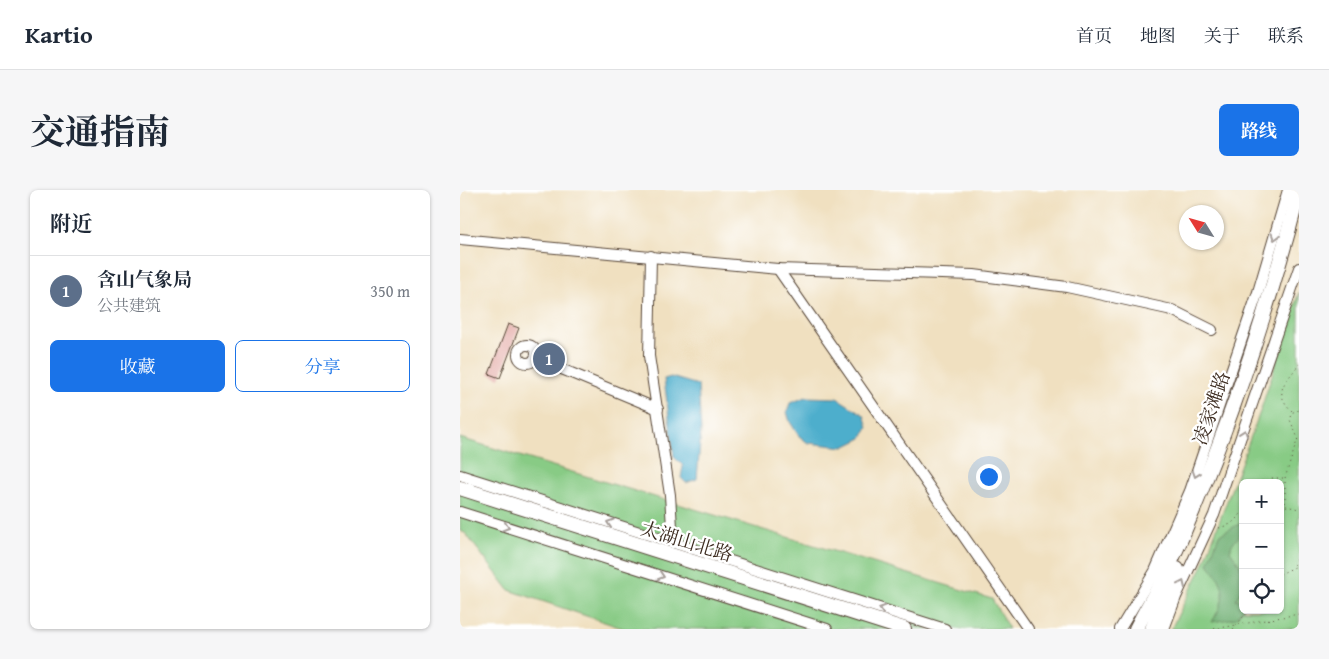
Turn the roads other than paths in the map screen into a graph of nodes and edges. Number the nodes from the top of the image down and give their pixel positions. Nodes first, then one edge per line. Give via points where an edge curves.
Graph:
1 (1288, 190) edge
2 (1299, 191) edge
3 (1299, 227) edge
4 (460, 239) edge
5 (651, 256) junction
6 (1299, 268) edge
7 (778, 269) junction
8 (1212, 330) dead end
9 (535, 358) dead end
10 (658, 409) junction
11 (460, 475) edge
12 (460, 488) edge
13 (460, 498) edge
14 (460, 512) edge
15 (673, 543) junction
16 (826, 629) edge
17 (874, 629) edge
18 (904, 629) edge
19 (945, 629) edge
20 (1028, 629) edge
21 (1120, 629) edge
22 (1136, 629) edge
23 (1152, 629) edge
24 (1164, 629) edge

1 -> 21 street via 1258,292 1190,490 1149,583
2 - 22 main road, 凌家滩路 via 1279,266 1216,451 1164,576
3 - 23 main road, 凌家滩路 via 1285,278 1224,454
4 - 5 street
5 - 7 street
5 - 10 street via 649,356
24 -> 6 street via 1214,515
7 - 8 street via 974,275 1067,287 1172,310
7 - 20 street
9 - 10 street
10 - 15 street
15 -> 11 street
12 - 18 main road, 太湖山北路
13 - 17 main road, 太湖山北路
14 -> 16 street
19 -> 15 street

